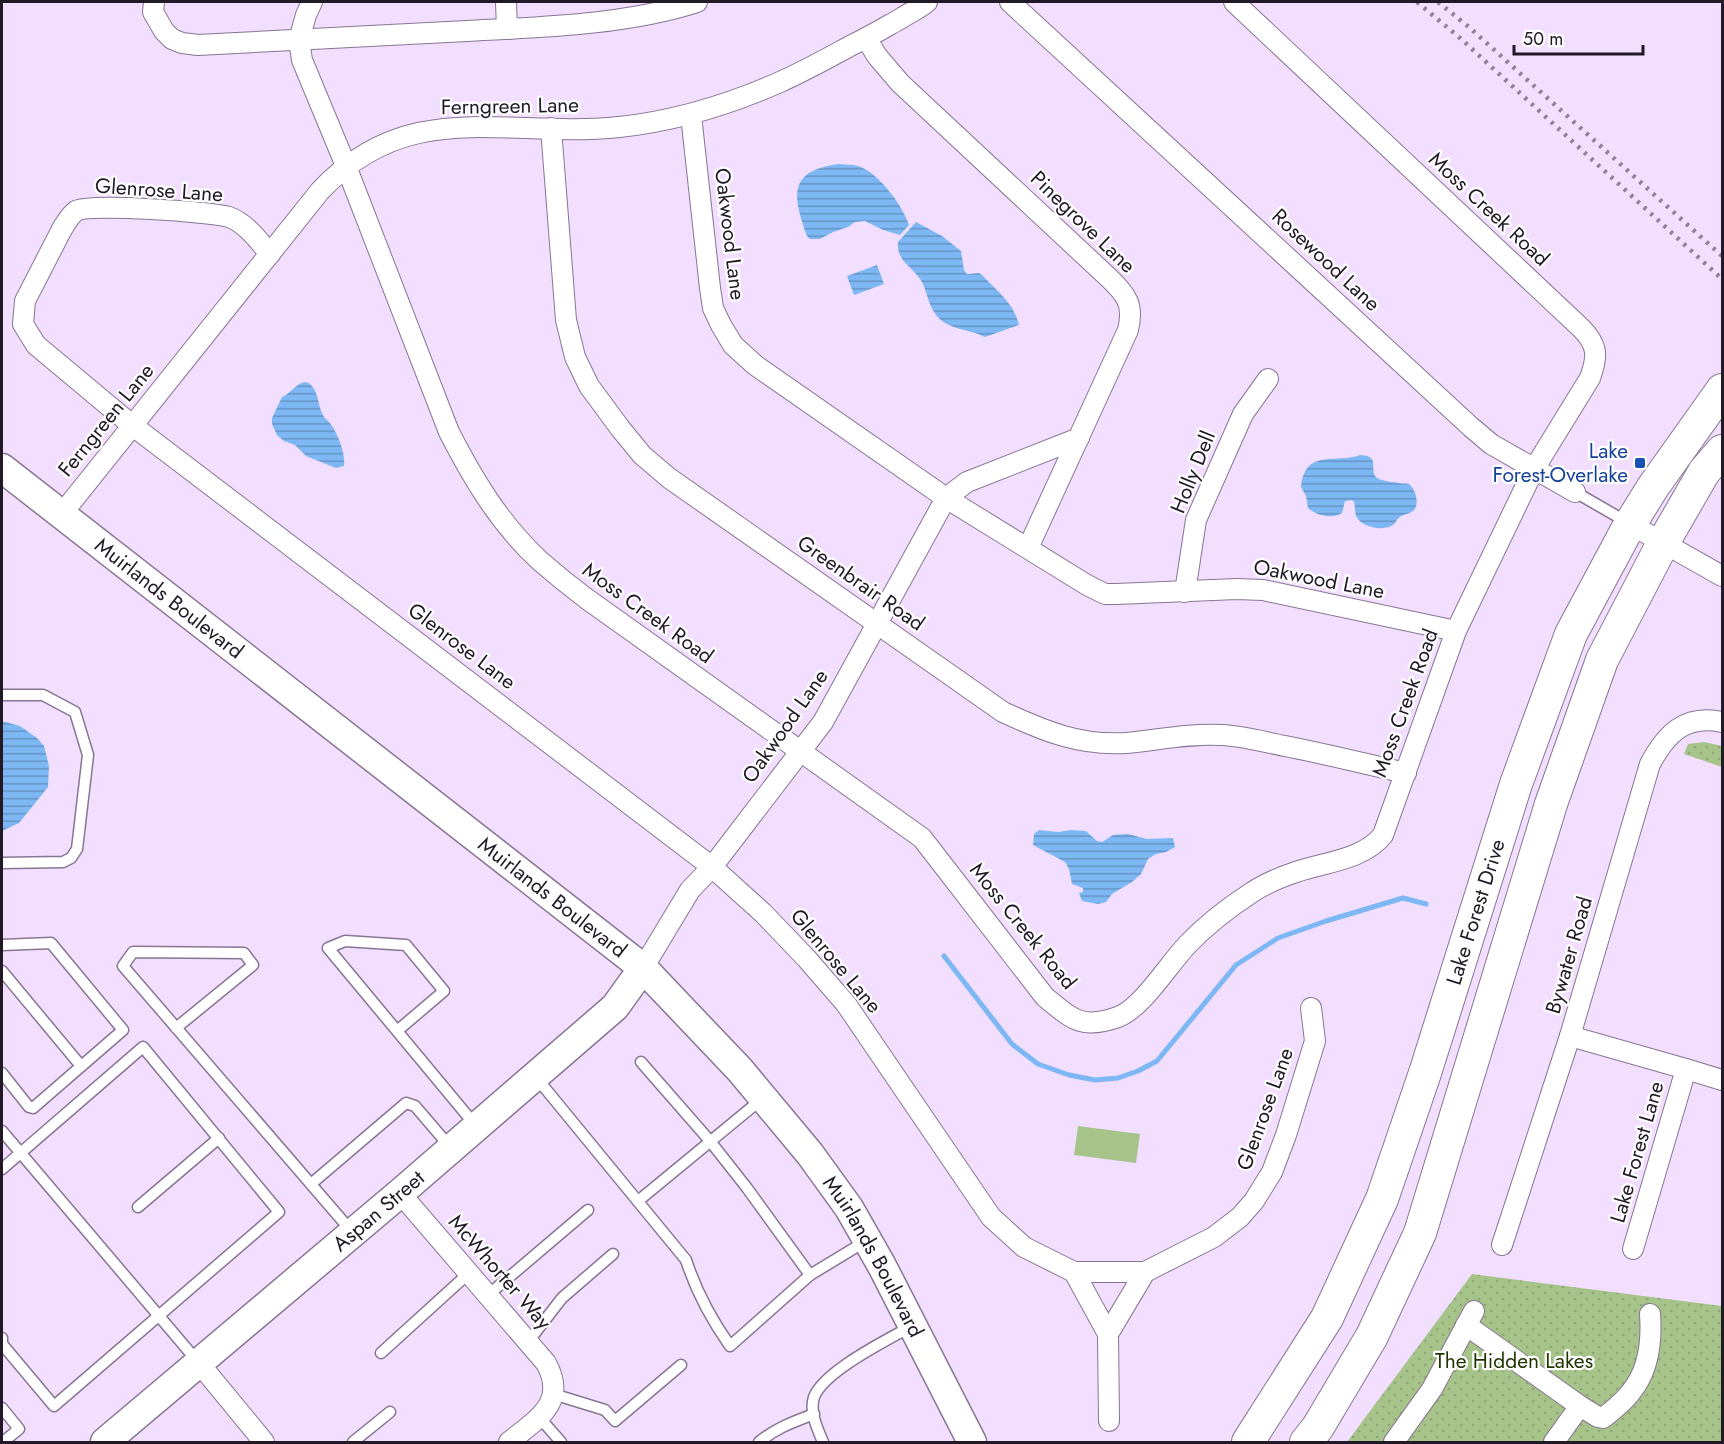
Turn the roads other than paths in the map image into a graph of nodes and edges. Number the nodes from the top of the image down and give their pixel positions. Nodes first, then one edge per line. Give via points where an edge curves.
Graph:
1 (154, 2) edge
2 (312, 2) edge
3 (506, 2) edge
4 (697, 2) edge
5 (927, 2) edge
6 (1010, 2) edge
7 (1234, 2) edge
8 (507, 29) junction
9 (866, 38) junction
10 (298, 40) junction
11 (691, 115) junction
12 (551, 128) junction
13 (346, 166) junction
14 (270, 254) junction
15 (1268, 379) dead end
16 (1722, 390) edge
17 (133, 426) junction
18 (1078, 438) junction
19 (1722, 451) edge
20 (2, 468) edge
21 (1534, 469) junction
22 (1575, 492) joint
23 (946, 498) junction
24 (61, 515) junction
25 (1630, 524) junction
26 (1663, 543) junction
27 (1028, 548) junction
28 (1722, 576) edge
29 (1185, 592) junction
30 (877, 624) junction
31 (1456, 632) junction
32 (2, 695) edge
33 (1722, 722) edge
34 (800, 752) junction
35 (1406, 773) junction
36 (2, 863) edge
37 (712, 867) junction
38 (2, 945) edge
39 (643, 968) junction
40 (2, 971) edge
41 (1311, 1008) dead end
42 (176, 1028) junction
43 (397, 1031) junction
44 (1570, 1036) junction
45 (641, 1062) dead end
46 (81, 1066) junction
47 (1686, 1069) junction
48 (2, 1073) edge
49 (535, 1076) junction
50 (1722, 1080) edge
51 (763, 1098) junction
52 (476, 1126) junction
53 (2, 1131) edge
54 (219, 1138) junction
55 (710, 1141) junction
56 (451, 1148) junction
57 (20, 1154) junction
58 (2, 1169) edge
59 (310, 1184) junction
60 (400, 1193) junction
61 (638, 1202) junction
62 (138, 1208) dead end
63 (588, 1210) dead end
64 (353, 1233) junction
65 (867, 1240) junction
66 (1502, 1245) dead end
67 (1633, 1248) dead end
68 (613, 1254) dead end
69 (1074, 1272) junction
70 (1145, 1272) junction
71 (469, 1273) junction
72 (810, 1275) junction
73 (488, 1295) junction
74 (1650, 1314) dead end
75 (159, 1316) junction
76 (912, 1325) junction
77 (1108, 1334) junction
78 (2, 1338) edge
79 (528, 1342) junction
80 (381, 1353) dead end
81 (199, 1363) junction
82 (681, 1365) dead end
83 (553, 1390) junction
84 (1580, 1406) junction
85 (2, 1408) edge
86 (390, 1412) dead end
87 (814, 1414) junction
88 (539, 1417) junction
89 (1109, 1421) dead end
90 (3, 1443) edge
91 (105, 1443) edge
92 (264, 1443) edge
93 (353, 1443) edge
94 (509, 1443) edge
95 (561, 1443) edge
96 (759, 1443) edge
97 (823, 1443) edge
98 (972, 1443) edge
99 (1248, 1443) edge
100 (1306, 1443) edge
101 (1395, 1443) edge
102 (1554, 1443) edge

1 - 10 street via 153,12 164,31 182,44
2 - 10 street
3 - 8 street
4 - 8 street via 621,20
5 - 9 street, Ferngreen Lane
6 - 21 street, Rosewood Lane via 1491,444
7 - 21 street, Moss Creek Road via 1590,338 1595,350 1590,378
8 - 10 street
9 - 11 street, Ferngreen Lane via 781,82
9 - 18 street, Pinegrove Lane via 900,83 1121,289 1129,302 1128,330
10 - 13 street, Moss Creek Road via 302,60
11 - 12 street, Ferngreen Lane via 619,127
11 - 23 street, Oakwood Lane via 713,308 734,345 755,365
12 - 13 street, Ferngreen Lane via 462,127 411,134
12 - 30 street, Greenbrair Road via 566,320 575,357 589,386 642,455 669,478
13 - 14 street, Ferngreen Lane via 320,191
13 - 34 street, Moss Creek Road via 449,432 486,498 506,524 539,560 587,599
14 - 17 street, Ferngreen Lane
14 - 17 street, Glenrose Lane via 239,223 218,215 96,207 77,211 69,218 25,301 23,324 36,345
15 - 29 street, Holly Dell via 1243,414 1196,520
16 - 25 main road, Lake Forest Drive
17 - 24 street, Ferngreen Lane
17 - 37 street, Glenrose Lane
18 - 23 street via 967,482
18 - 27 street, Pinegrove Lane
19 - 26 main road, Lake Forest Drive via 1704,472
20 - 24 main road, Muirlands Boulevard
21 - 22 street, Rosewood Lane
21 - 31 street, Moss Creek Road
22 - 25 lane, Rosewood Lane
23 - 27 street, Oakwood Lane
23 - 30 street, Oakwood Lane
24 - 39 main road, Muirlands Boulevard
25 - 26 street
25 - 99 main road, Lake Forest Drive via 1571,634 1524,762 1382,1199 1327,1318
26 - 28 street
26 - 100 main road, Lake Forest Drive via 1602,660 1555,793 1420,1233 1372,1335
27 - 29 street, Oakwood Lane via 1106,594
29 - 31 street, Oakwood Lane via 1263,590
30 - 34 street, Oakwood Lane via 823,722
30 - 35 street, Greenbrair Road via 1003,712 1048,733 1124,743 1193,736 1248,738
31 - 35 street, Moss Creek Road
32 - 36 lane via 44,695 75,712 88,755 77,849 71,858 63,862
33 - 44 street, Bywater Road via 1707,720 1682,726 1663,742 1650,764
34 - 35 street, Moss Creek Road via 922,838 1045,997 1069,1017 1082,1022 1120,1017 1135,1006 1205,926 1253,891 1377,843
34 - 37 street, Oakwood Lane
37 - 39 street, Oakwood Lane via 690,890
37 - 69 street, Glenrose Lane via 763,913 846,1004 991,1217 1024,1246
38 - 46 lane via 51,943 123,1030
39 - 49 main road, Aspan Street via 615,1007
39 - 51 main road, Muirlands Boulevard
40 - 46 lane
41 - 70 street, Glenrose Lane via 1315,1041 1272,1172 1254,1202 1214,1237
42 - 42 lane via 123,966 133,952 244,953 253,964
42 - 59 lane
43 - 43 lane via 366,994 328,948 345,941 406,945 437,981 444,991
43 - 52 lane
44 - 47 street, Lake Forest Lane
44 - 66 street, Bywater Road
45 - 55 lane
46 - 48 lane via 33,1108
47 - 50 street, Lake Forest Lane
47 - 67 street, Lake Forest Lane
49 - 52 main road, Aspan Street
49 - 61 lane
51 - 55 lane
51 - 65 main road, Muirlands Boulevard via 810,1154
52 - 56 main road, Aspan Street
53 - 57 lane
54 - 57 lane via 143,1047
54 - 62 lane
54 - 75 lane via 279,1212
55 - 61 lane
55 - 72 lane
56 - 59 lane via 415,1106 406,1103
56 - 60 main road, Aspan Street
57 - 58 lane
57 - 75 lane
59 - 64 lane
60 - 64 main road, Aspan Street
60 - 71 street, McWhorter Way
61 - 72 lane via 686,1260 693,1283 730,1346
63 - 73 lane
64 - 81 main road, Aspan Street
65 - 72 lane
65 - 76 main road, Muirlands Boulevard
68 - 79 lane via 562,1299
69 - 70 street, Glenrose Lane
69 - 77 street
70 - 77 street
71 - 73 street, McWhorter Way
71 - 80 lane
73 - 79 street, McWhorter Way
74 - 84 street via 1649,1350 1631,1392 1603,1418
75 - 78 lane via 54,1406 2,1344
75 - 81 lane
76 - 87 lane via 832,1375 814,1397
76 - 98 main road, Muirlands Boulevard
77 - 89 street
79 - 83 street, McWhorter Way via 552,1374
81 - 91 main road, Aspan Street
81 - 92 street
82 - 83 lane via 615,1421 605,1410
83 - 88 street via 552,1401
84 - 101 street via 1470,1318 1432,1389
84 - 102 street
85 - 90 lane via 19,1429
86 - 93 lane
87 - 96 lane via 782,1426
87 - 97 lane
88 - 94 street
88 - 95 lane

